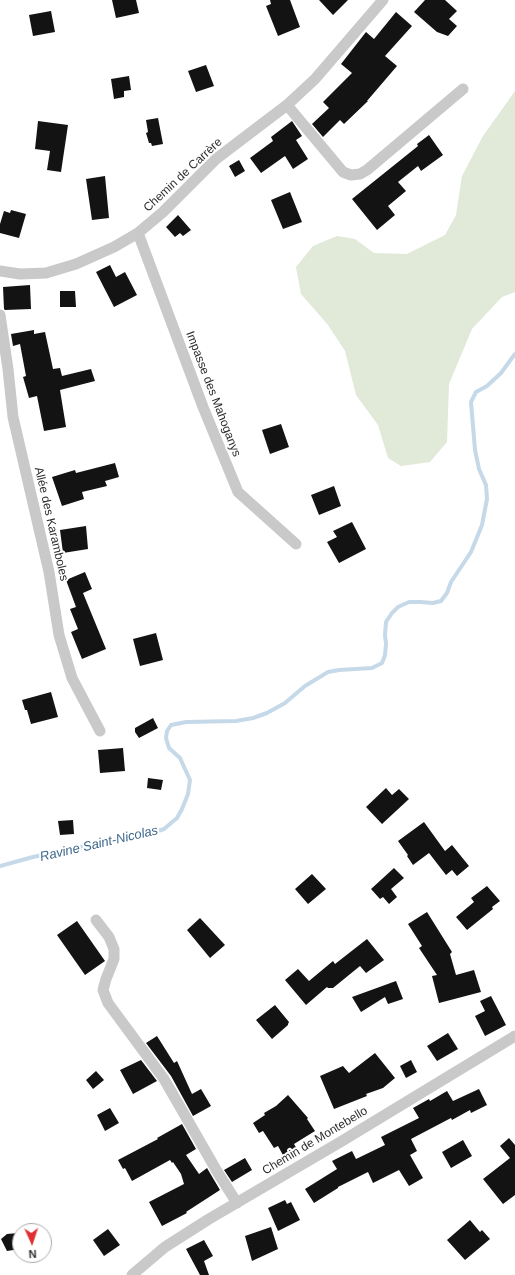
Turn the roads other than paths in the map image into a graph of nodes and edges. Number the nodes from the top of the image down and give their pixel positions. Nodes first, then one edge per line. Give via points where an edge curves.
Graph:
1 (383, 0) edge
2 (463, 89) dead end
3 (287, 105) junction
4 (138, 233) junction
5 (0, 271) edge
6 (0, 315) edge
7 (296, 544) dead end
8 (100, 731) dead end
9 (96, 920) dead end
10 (515, 1036) edge
11 (237, 1203) junction
12 (132, 1275) edge

1 - 3 street, Chemin de Carrère via 315,79
2 - 3 street via 367,170 351,175 342,172
3 - 4 street, Chemin de Carrère via 216,159
4 - 5 street, Chemin de Carrère via 76,264 46,272 20,274
4 - 7 street, Impasse des Mahoganys via 203,407 238,492
6 - 8 street, Allée des Karamboles via 13,417 49,572 59,635 72,678
9 - 11 street via 114,949 114,959 103,990 108,1004 164,1079
10 - 11 street, Chemin de Montebello
11 - 12 street, Chemin de Montebello via 165,1246

